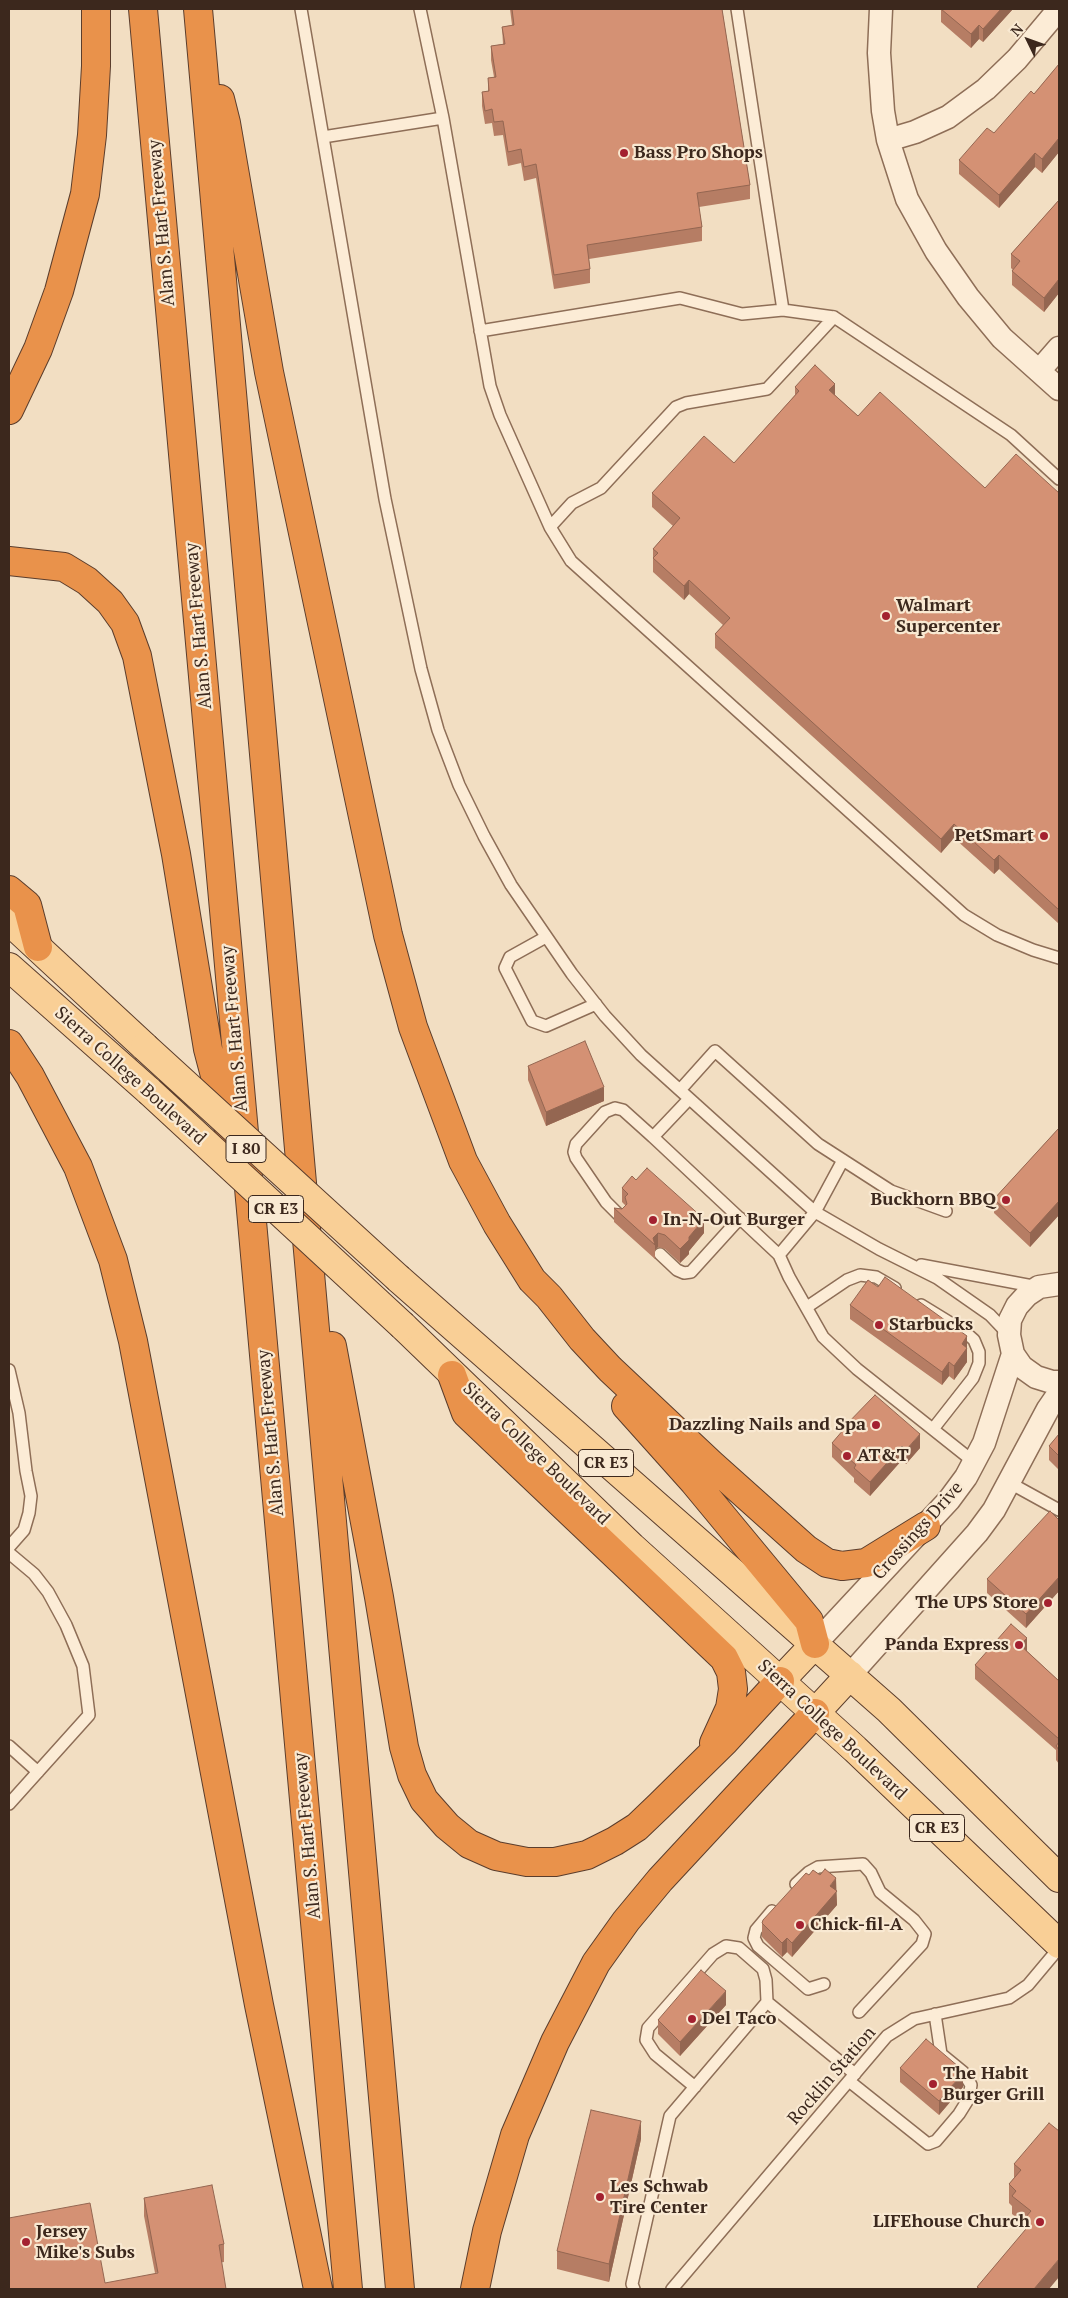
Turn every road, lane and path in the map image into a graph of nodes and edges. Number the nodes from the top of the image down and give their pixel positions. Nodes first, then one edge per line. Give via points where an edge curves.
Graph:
1 (96, 9) edge
2 (143, 9) edge
3 (301, 9) edge
4 (420, 9) edge
5 (737, 9) edge
6 (882, 9) edge
7 (1059, 9) edge
8 (199, 16) edge
9 (443, 118) junction
10 (323, 137) junction
11 (888, 140) junction
12 (783, 310) junction
13 (834, 317) junction
14 (480, 331) junction
15 (1059, 348) edge
16 (1039, 371) junction
17 (1059, 389) edge
18 (9, 410) edge
19 (1059, 479) edge
20 (550, 527) junction
21 (9, 561) edge
22 (9, 890) edge
23 (9, 921) edge
24 (546, 937) junction
25 (38, 947) junction
26 (1059, 958) edge
27 (9, 968) edge
28 (596, 1004) junction
29 (9, 1044) edge
30 (680, 1090) junction
31 (689, 1098) junction
32 (653, 1138) junction
33 (843, 1160) junction
34 (303, 1192) junction
35 (946, 1211) dead end
36 (815, 1212) junction
37 (251, 1214) junction
38 (620, 1216) edge
39 (740, 1218) junction
40 (660, 1254) dead end
41 (780, 1255) junction
42 (912, 1264) junction
43 (532, 1280) junction
44 (1054, 1284) edge
45 (807, 1307) junction
46 (1011, 1344) junction
47 (9, 1370) edge
48 (452, 1375) junction
49 (1059, 1382) edge
50 (1059, 1393) edge
51 (933, 1428) junction
52 (974, 1462) junction
53 (1010, 1483) junction
54 (1059, 1510) edge
55 (926, 1526) junction
56 (9, 1547) edge
57 (9, 1552) edge
58 (815, 1644) junction
59 (850, 1675) junction
60 (780, 1682) junction
61 (815, 1713) junction
62 (9, 1746) edge
63 (706, 1760) junction
64 (38, 1772) junction
65 (9, 1804) edge
66 (1059, 1878) edge
67 (1059, 1946) edge
68 (824, 1984) dead end
69 (767, 2002) junction
70 (859, 2012) dead end
71 (935, 2014) junction
72 (852, 2078) junction
73 (695, 2087) junction
74 (675, 2288) edge
75 (318, 2289) edge
76 (348, 2289) edge
77 (400, 2289) edge
78 (476, 2289) edge
79 (634, 2289) edge

1 - 18 highway via 94,115 85,194 56,299 38,349
2 - 37 highway, Alan S. Hart Freeway / I 80
3 - 10 lane
4 - 9 lane
5 - 12 lane
6 - 11 street via 879,53
7 - 11 street via 1017,59 986,89 948,117
8 - 34 highway
8 - 43 highway via 226,123 269,372 388,935 413,1027 462,1161
9 - 10 lane
9 - 14 lane
10 - 24 lane via 385,499 421,670 438,730 459,785 511,885
11 - 16 street via 907,199 936,251 993,328
12 - 13 lane
12 - 14 lane via 742,314 680,298
13 - 19 lane via 1011,435
13 - 20 lane via 767,389 676,407 601,488 572,502
14 - 20 lane via 490,386 500,415
15 - 16 street
16 - 17 street
20 - 26 lane via 571,561 964,915 997,935
21 - 37 highway via 64,567 87,581 110,602 125,624 134,648 176,854 208,1049
22 - 25 highway via 26,906
23 - 25 main road, Sierra College Boulevard
24 - 28 lane
24 - 28 lane via 510,957 505,968 532,1021 546,1026
25 - 58 main road, Sierra College Boulevard / CR E3, bridge via 399,1279
27 - 48 main road, Sierra College Boulevard / CR E3, bridge via 149,1092
28 - 30 lane via 641,1055
29 - 75 highway via 30,1076 78,1168 115,1269 133,1341 259,2005
30 - 31 lane
30 - 33 lane via 715,1052 818,1144
31 - 32 lane
31 - 36 lane
32 - 38 lane via 623,1110 615,1108 605,1112 576,1144 576,1158 606,1202
32 - 39 lane
33 - 35 lane via 891,1191
33 - 36 lane
34 - 63 highway via 404,1747 424,1800 447,1826 470,1844 496,1856 527,1862 555,1862 587,1855 638,1826
34 - 77 highway
36 - 41 lane
36 - 42 lane
37 - 76 highway, Alan S. Hart Freeway / I 80
39 - 40 lane via 691,1272 684,1274 677,1270
39 - 41 lane
41 - 45 lane
42 - 44 lane
42 - 46 lane via 990,1315
43 - 55 highway via 610,1369 725,1477 806,1549 827,1563 842,1566 866,1563
43 - 58 highway via 540,1302 573,1345 694,1482 809,1621
44 - 46 street, Crossings Drive via 1027,1295 1016,1306 1010,1320
45 - 51 lane via 823,1337 857,1369
45 - 51 lane via 847,1280 860,1275 876,1277 974,1340 979,1363 973,1378
46 - 49 street via 1022,1368 1036,1377
46 - 52 street, Crossings Drive via 984,1443
47 - 56 lane via 32,1496 24,1530
48 - 60 main road, Sierra College Boulevard / CR E3 via 632,1547
48 - 63 highway via 466,1413 724,1658 733,1680 732,1700
50 - 53 street
51 - 52 lane
52 - 55 street, Crossings Drive via 949,1500
53 - 54 lane
53 - 59 street via 977,1533
55 - 58 street, Crossings Drive
57 - 64 lane via 34,1574 48,1592 84,1666 89,1715
58 - 59 main road, Sierra College Boulevard / CR E3
58 - 60 main road, Crossings Drive
59 - 61 main road
59 - 66 main road, Sierra College Boulevard / CR E3
60 - 61 main road, Sierra College Boulevard / CR E3
60 - 63 highway
61 - 67 main road, Sierra College Boulevard / CR E3
61 - 78 highway via 660,1880 596,1962 555,2042 515,2135 487,2231
62 - 64 lane
64 - 65 lane
67 - 71 lane, Rocklin Station via 1028,1985 1008,1998
68 - 70 lane via 808,1989 758,1946 754,1938 756,1930 809,1872 818,1867 863,1864 872,1873 880,1892 914,1920 925,1934 922,1944
69 - 72 lane
69 - 73 lane
69 - 73 lane via 763,1969 739,1948 726,1946 712,1954 648,2028 646,2040 655,2054
71 - 72 lane, Rocklin Station via 914,2019 887,2036
71 - 72 lane via 941,2054 963,2072 971,2086 969,2098 959,2114 936,2141 928,2144
72 - 74 lane, Rocklin Station
73 - 79 lane via 670,2116 632,2284

